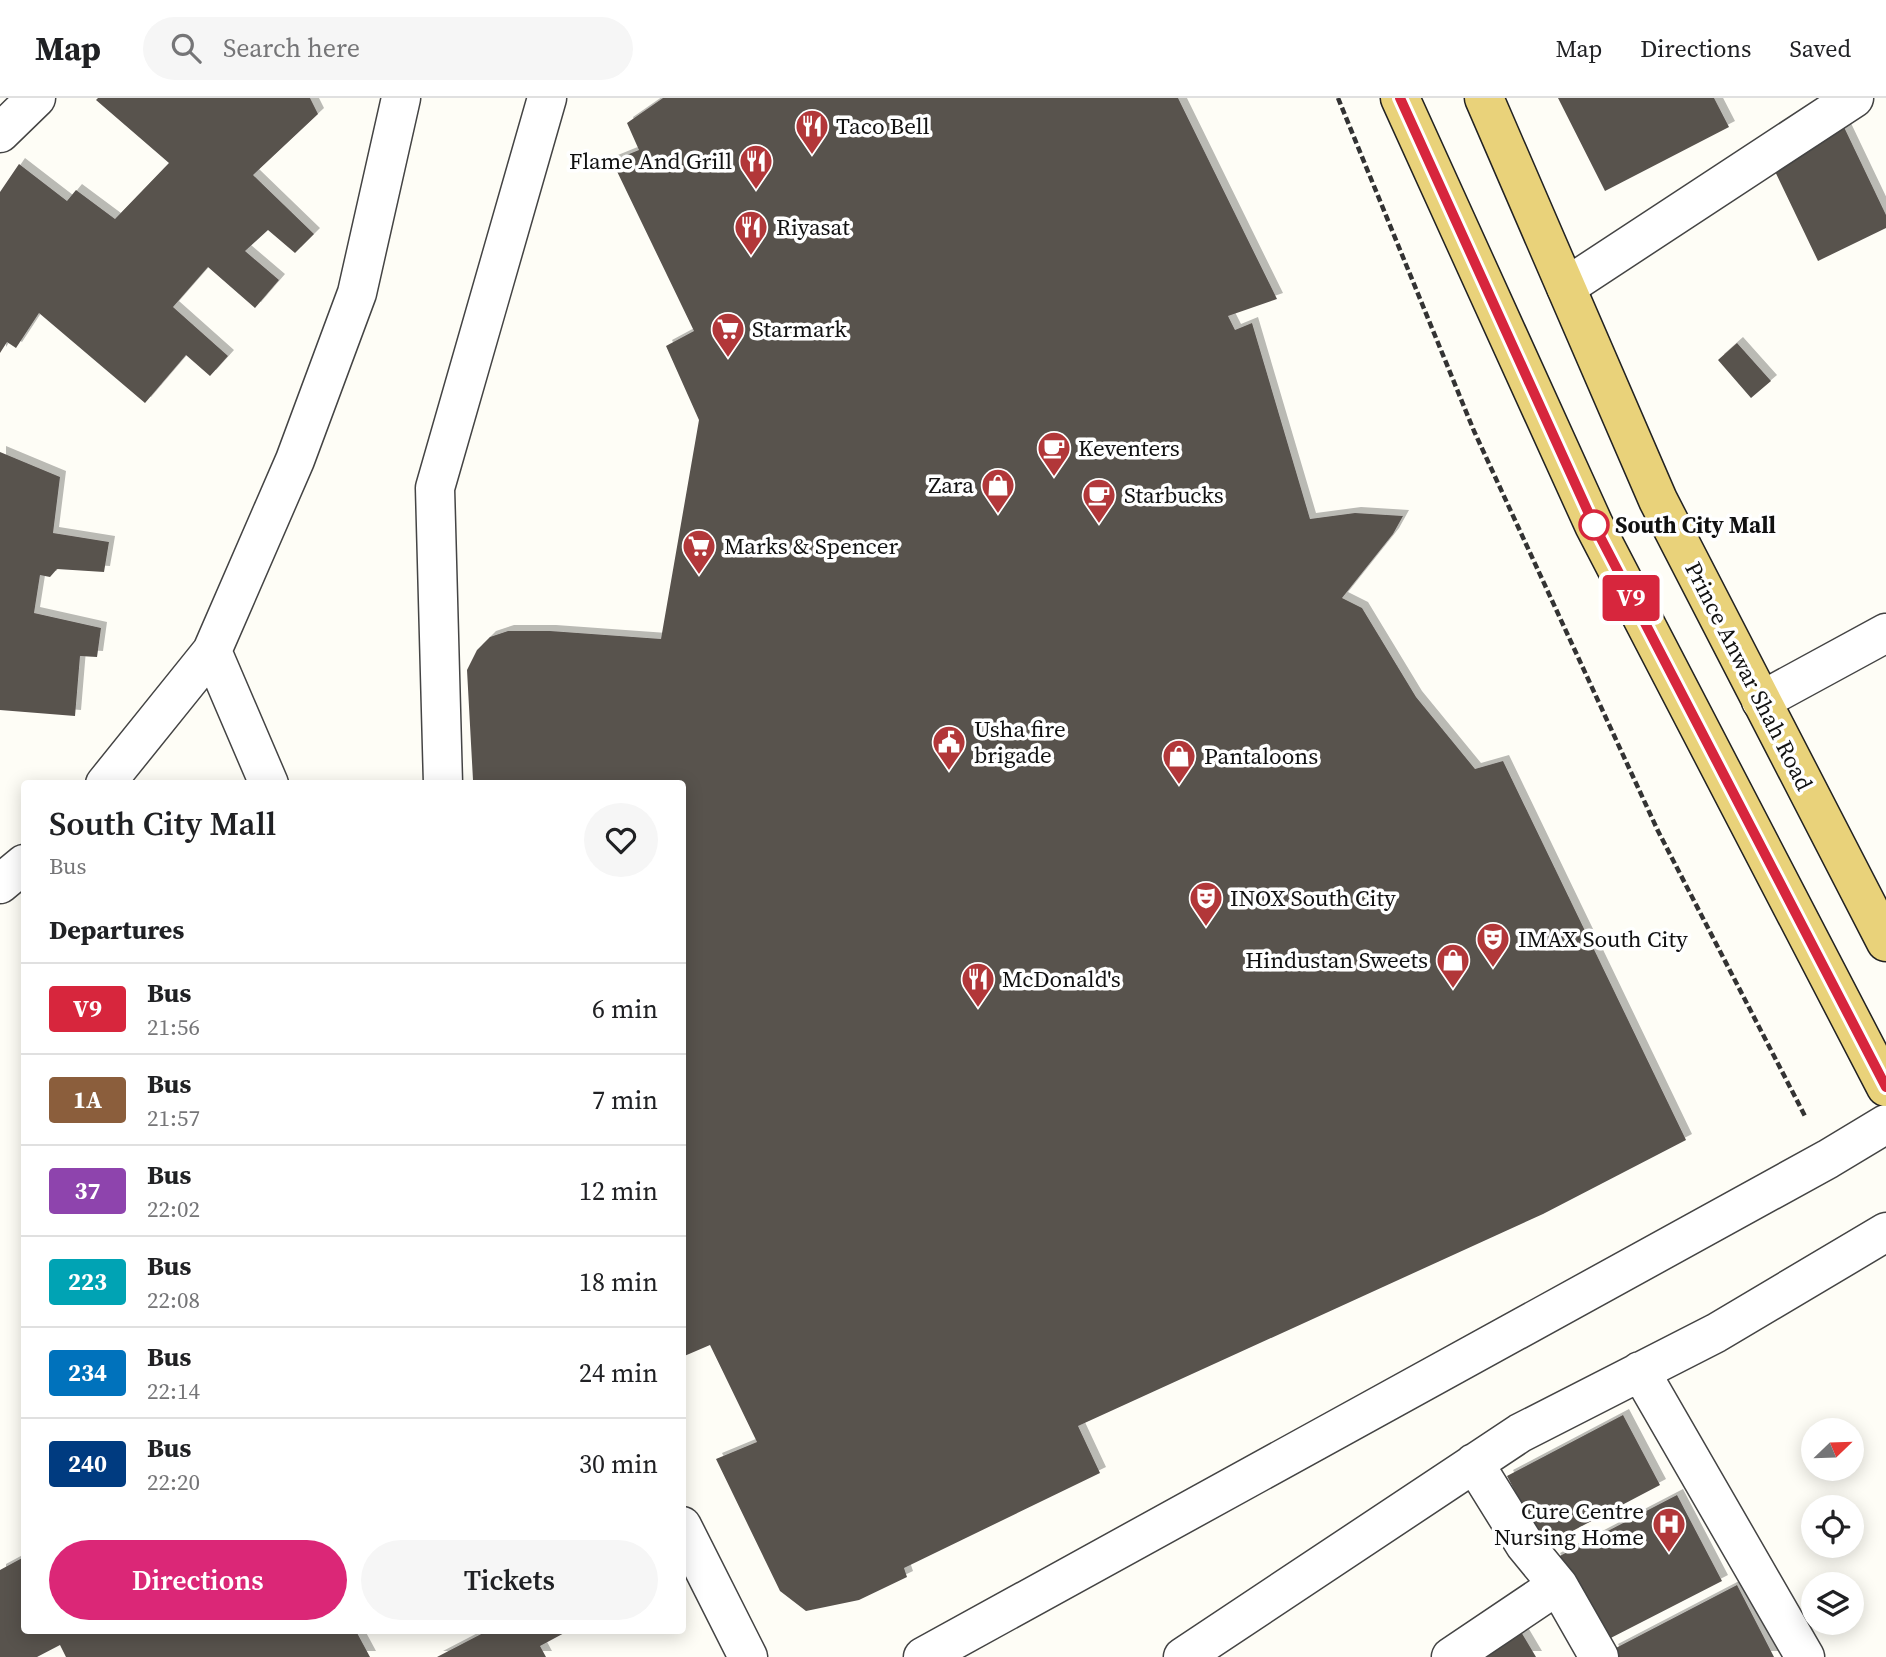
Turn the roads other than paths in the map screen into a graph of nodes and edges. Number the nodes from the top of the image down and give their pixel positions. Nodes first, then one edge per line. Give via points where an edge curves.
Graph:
1 (36, 98) edge
2 (401, 98) edge
3 (547, 98) edge
4 (1400, 98) edge
5 (1484, 98) edge
6 (1854, 98) edge
7 (0, 132) edge
8 (1566, 286) junction
9 (1886, 633) edge
10 (212, 651) junction
11 (1761, 701) junction
12 (109, 780) edge
13 (267, 780) edge
14 (443, 780) edge
15 (21, 866) edge
16 (0, 884) edge
17 (1886, 942) edge
18 (1886, 1087) edge
19 (1886, 1124) edge
20 (1886, 1232) edge
21 (1640, 1371) junction
22 (1474, 1463) junction
23 (686, 1534) edge
24 (1558, 1585) junction
25 (748, 1657) edge
26 (923, 1657) edge
27 (1183, 1657) edge
28 (1451, 1657) edge
29 (1599, 1657) edge
30 (1805, 1657) edge

1 - 7 street
2 - 10 street via 357,293 295,460
3 - 14 street via 435,488
4 - 18 main road via 1594,525
5 - 8 main road, Prince Anwar Shah Road
6 - 8 street
8 - 11 main road, Prince Anwar Shah Road via 1658,500
9 - 11 street
10 - 12 street
10 - 13 street
11 - 17 main road, Prince Anwar Shah Road
15 - 16 street
19 - 26 street
20 - 21 street via 1716,1333
21 - 22 street via 1520,1433
21 - 30 street
22 - 24 street via 1525,1545
22 - 27 street
23 - 25 street
24 - 28 street
24 - 29 street

